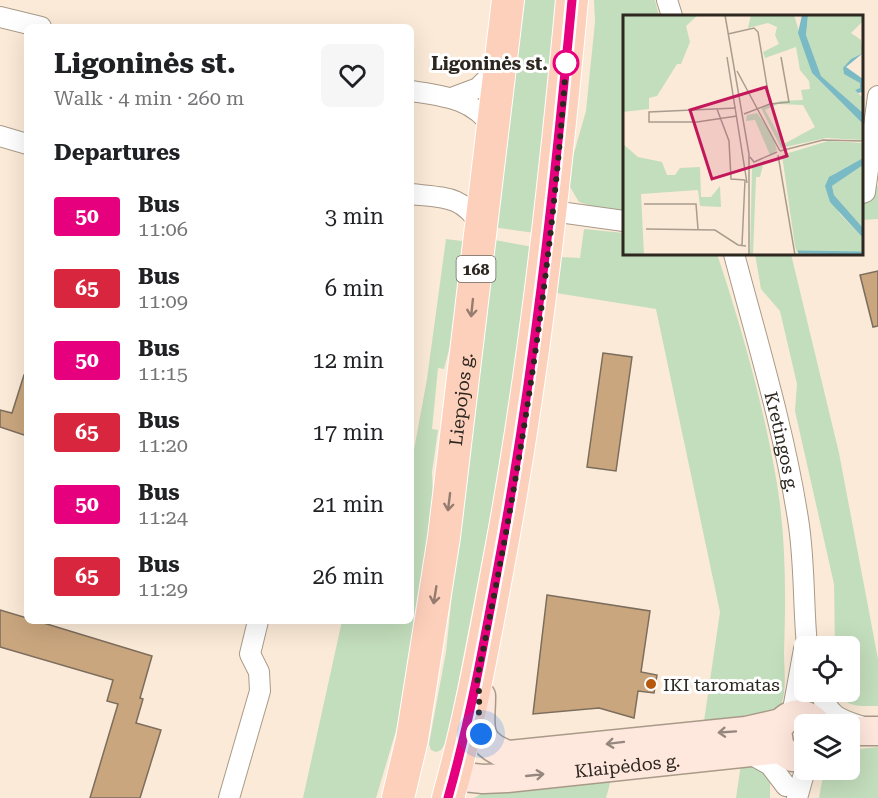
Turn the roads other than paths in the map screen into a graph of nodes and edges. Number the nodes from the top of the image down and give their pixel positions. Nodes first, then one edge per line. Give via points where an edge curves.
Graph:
1 (508, 0) edge
2 (572, 0) edge
3 (667, 0) edge
4 (672, 15) edge
5 (0, 16) edge
6 (30, 24) edge
7 (500, 66) junction
8 (414, 91) edge
9 (878, 96) edge
10 (454, 97) junction
11 (493, 128) junction
12 (0, 136) edge
13 (24, 143) edge
14 (489, 161) junction
15 (868, 193) edge
16 (414, 194) edge
17 (454, 199) junction
18 (552, 211) junction
19 (623, 221) edge
20 (481, 225) junction
21 (734, 255) edge
22 (257, 624) edge
23 (806, 636) edge
24 (477, 679) junction
25 (794, 738) edge
26 (412, 739) junction
27 (794, 740) edge
28 (747, 752) junction
29 (794, 760) edge
30 (462, 788) edge
31 (789, 794) edge
32 (229, 798) edge
33 (398, 798) edge

1 - 7 main road, Liepojos g. / 168
2 - 18 main road
3 - 4 street
5 - 6 street
7 - 10 street via 478,88
7 - 11 main road, Liepojos g. / 168
8 - 10 street
9 - 15 street
10 - 11 street via 477,109
11 - 14 main road, Liepojos g. / 168
12 - 13 street
14 - 17 street via 477,181
14 - 20 main road, Liepojos g. / 168
16 - 17 street
17 - 20 street via 471,210
18 - 19 street
18 - 24 main road via 522,430
20 -> 26 main road, Liepojos g. / 168 via 444,537
21 - 23 street, Kretingos g. via 798,518 806,590
22 - 32 street via 250,654 259,672 260,691
25 -> 24 main road via 746,730 508,755 488,745 481,734
24 - 30 main road
26 - 30 main road via 431,763
26 - 33 main road, Liepojos g. / 168
27 - 28 main road, Klaipėdos g.
30 -> 28 main road, Klaipėdos g.
28 - 31 street via 770,765
29 - 31 street, Kretingos g.

